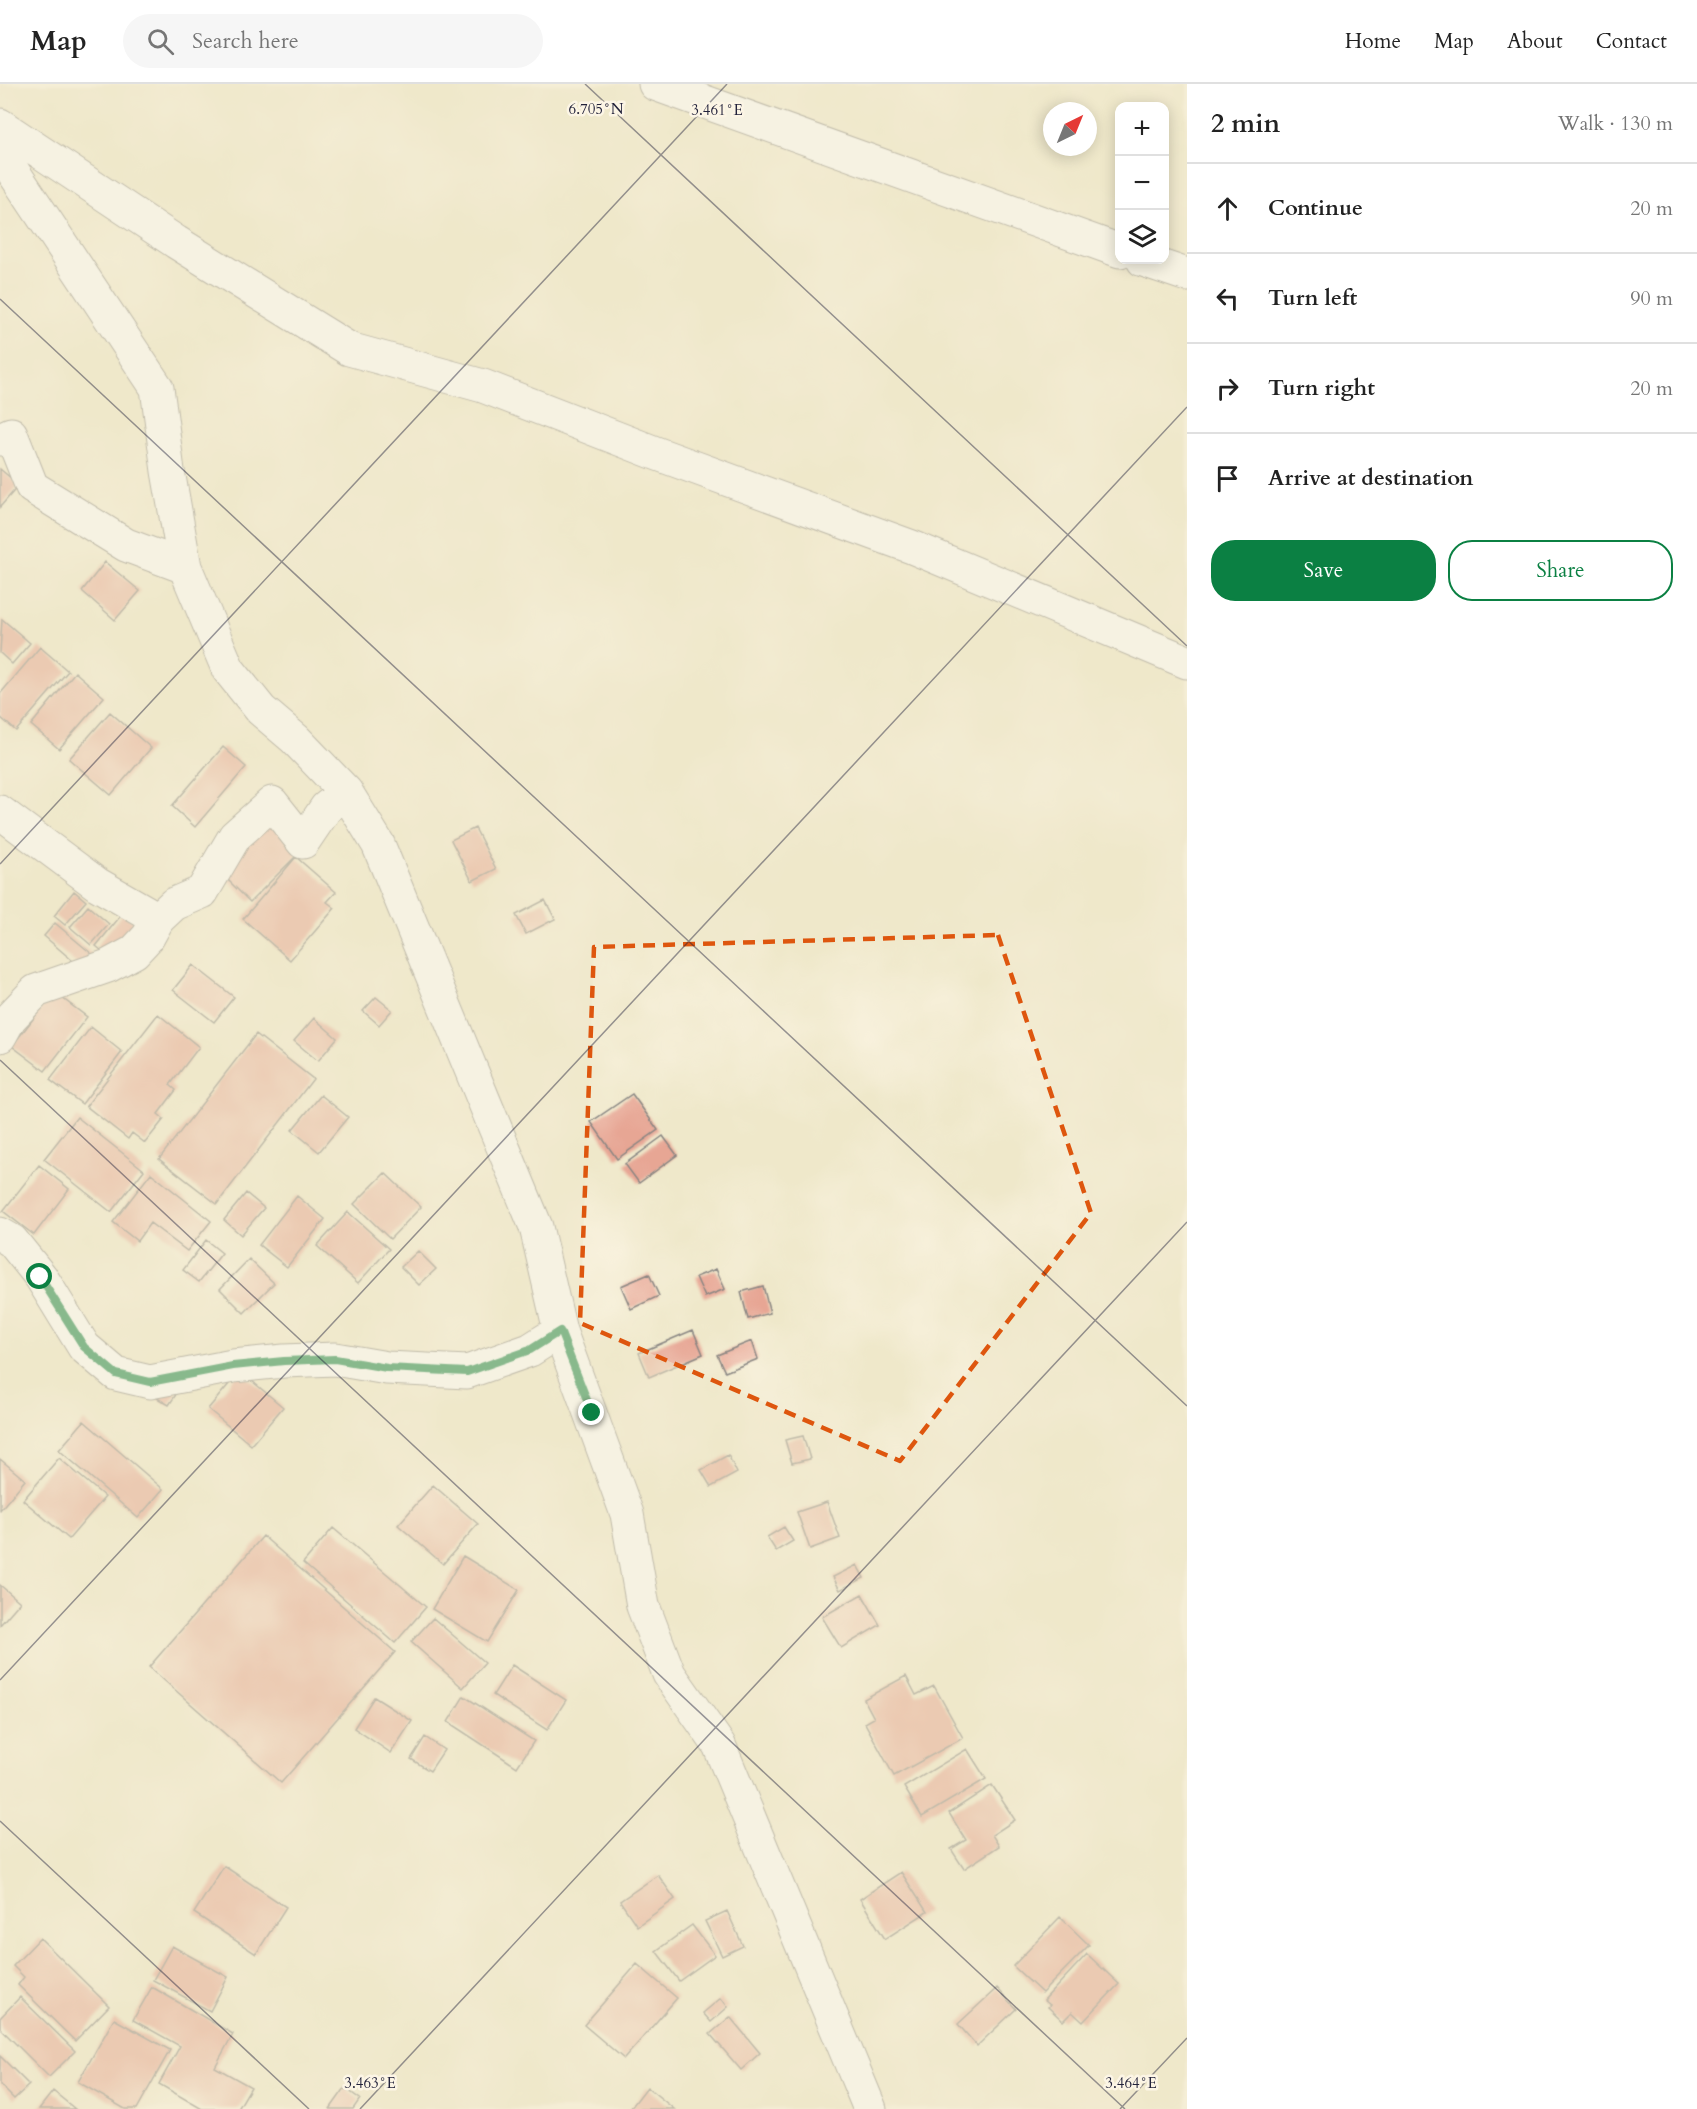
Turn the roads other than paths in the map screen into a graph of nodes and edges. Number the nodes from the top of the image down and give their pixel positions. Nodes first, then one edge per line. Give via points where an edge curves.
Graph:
1 (655, 84) edge
2 (0, 125) edge
3 (0, 152) edge
4 (1115, 250) edge
5 (1155, 264) edge
6 (1187, 275) edge
7 (0, 439) edge
8 (185, 567) junction
9 (1187, 662) edge
10 (346, 792) junction
11 (0, 812) edge
12 (158, 919) junction
13 (0, 1036) edge
14 (0, 1234) edge
15 (560, 1331) junction
16 (870, 2109) edge

1 - 4 street
2 - 9 street via 349,350 483,386 912,547
3 - 8 street via 157,388
5 - 6 street
7 - 8 street via 11,434 32,487 126,545
8 - 10 street via 228,669 261,710
10 - 12 street via 326,808 303,842 272,803 235,836 202,892 174,904
10 - 15 street via 378,844 536,1227
11 - 12 street via 97,884
12 - 13 street via 134,952 108,966 36,991 10,1018
14 - 15 street via 12,1240 40,1277 84,1347 116,1374 150,1382 233,1366 335,1359 387,1368 467,1372 530,1350
15 - 16 street via 627,1514 643,1606 669,1674 719,1745

